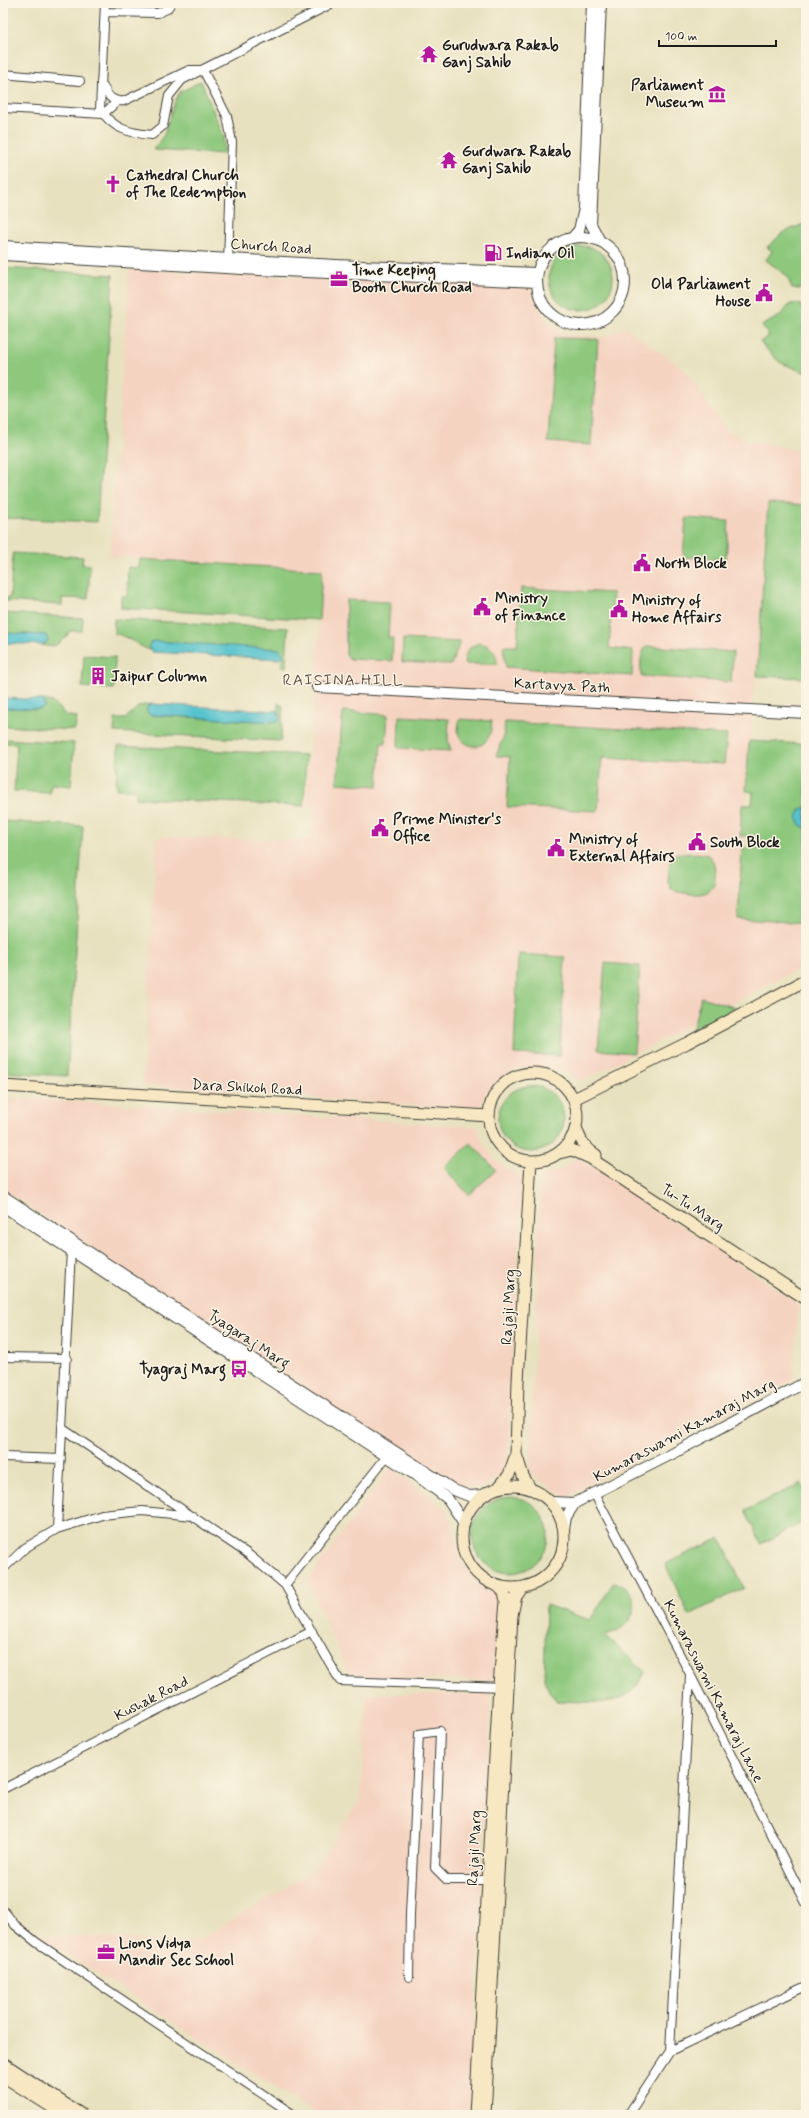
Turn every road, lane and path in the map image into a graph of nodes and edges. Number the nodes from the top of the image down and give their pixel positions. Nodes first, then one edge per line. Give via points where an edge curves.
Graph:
1 (106, 3) edge
2 (170, 3) edge
3 (333, 3) edge
4 (592, 3) edge
5 (601, 3) edge
6 (105, 12) junction
7 (203, 70) junction
8 (3, 74) edge
9 (80, 81) dead end
10 (101, 82) junction
11 (117, 102) junction
12 (3, 108) edge
13 (103, 114) junction
14 (572, 238) junction
15 (600, 242) junction
16 (7, 251) edge
17 (228, 263) junction
18 (537, 278) junction
19 (317, 687) dead end
20 (806, 713) edge
21 (806, 980) edge
22 (3, 1086) edge
23 (574, 1099) junction
24 (489, 1116) junction
25 (576, 1127) junction
26 (559, 1153) junction
27 (531, 1161) junction
28 (3, 1196) edge
29 (3, 1206) edge
30 (71, 1250) junction
31 (806, 1294) edge
32 (806, 1299) edge
33 (3, 1357) edge
34 (67, 1358) junction
35 (806, 1382) edge
36 (63, 1429) junction
37 (516, 1454) junction
38 (387, 1456) junction
39 (3, 1457) edge
40 (61, 1459) junction
41 (499, 1487) junction
42 (530, 1488) junction
43 (594, 1493) junction
44 (483, 1495) junction
45 (551, 1502) junction
46 (575, 1503) junction
47 (194, 1516) junction
48 (463, 1522) junction
49 (57, 1529) junction
50 (564, 1529) junction
51 (3, 1569) edge
52 (285, 1585) junction
53 (498, 1586) junction
54 (523, 1587) junction
55 (312, 1631) junction
56 (690, 1674) junction
57 (504, 1687) junction
58 (3, 1789) edge
59 (487, 1880) junction
60 (806, 1904) edge
61 (3, 1910) edge
62 (409, 1977) dead end
63 (806, 1986) edge
64 (670, 2051) junction
65 (3, 2064) edge
66 (3, 2076) edge
67 (64, 2115) edge
68 (82, 2115) edge
69 (294, 2115) edge
70 (475, 2115) edge
71 (485, 2115) edge
72 (628, 2115) edge

1 - 6 street
2 - 6 street via 158,13
3 - 7 street
4 - 14 street via 584,208 579,230
5 - 15 street via 591,224
6 - 10 street
7 - 11 street via 189,70
7 - 13 street via 182,80 169,96 163,126 152,135 131,133 107,121
7 - 17 street via 227,116 232,142
8 - 9 street
10 - 11 street via 110,99
10 - 13 street via 100,109
11 - 13 street
12 - 13 street
14 - 15 street via 586,237
14 - 18 street via 559,242 549,250 542,261
15 - 18 street via 615,253 624,278 624,287 618,304 605,317 579,324 562,320 542,301
16 - 17 street, Church Road
17 - 18 street, Church Road
19 - 20 street, Kartavya Path
21 - 23 main road
22 - 24 main road, Dara Shikoh Road
23 - 24 main road via 562,1082 537,1073 525,1074 514,1078 496,1094
23 - 25 main road via 577,1108
24 - 27 main road via 493,1135 498,1143 512,1156
25 - 26 main road via 567,1146
25 - 31 main road, Tu-Tu Marg via 585,1147
26 - 27 main road via 546,1159
26 - 32 main road, Tu-Tu Marg via 572,1150 590,1158
27 - 37 main road, Rajaji Marg
28 - 44 street, Tyagaraj Marg via 454,1490 469,1496
29 - 30 street, Tyagaraj Marg
30 - 34 street
30 - 38 street, Tyagaraj Marg
33 - 34 street
34 - 36 street
35 - 43 street, Kumaraswami Kamaraj Marg
36 - 40 street
36 - 47 street
37 - 41 main road, Rajaji Marg via 509,1475
37 - 42 main road, Rajaji Marg
38 - 48 street, Tyagaraj Marg via 448,1499
38 - 52 street
39 - 40 street
40 - 49 street
41 - 42 main road via 517,1485
41 - 44 main road
42 - 45 main road
43 - 46 street, Kumaraswami Kamaraj Marg
43 - 56 street, Kumaraswami Kamaraj Lane
44 - 48 main road via 470,1508
45 - 46 street
45 - 50 main road via 558,1511
46 - 50 street via 566,1517
47 - 49 street via 142,1511 102,1515
47 - 52 street via 248,1554
48 - 53 main road via 462,1538 467,1559 479,1575
49 - 51 street via 26,1548
50 - 54 main road via 564,1547 557,1564 544,1578
52 - 55 street
53 - 54 main road
53 - 57 main road, Rajaji Marg via 504,1592 506,1601
54 - 57 main road, Rajaji Marg via 513,1603
55 - 57 street via 340,1681
55 - 58 street, Kushak Road
56 - 60 street, Kumaraswami Kamaraj Lane
56 - 64 street
57 - 59 main road, Rajaji Marg
57 - 71 main road, Rajaji Marg
59 - 62 street via 447,1880 435,1868 440,1731 419,1734
59 - 70 main road, Rajaji Marg
61 - 69 street via 15,1926 36,1942
63 - 64 street
64 - 72 street
65 - 68 main road
66 - 67 main road

